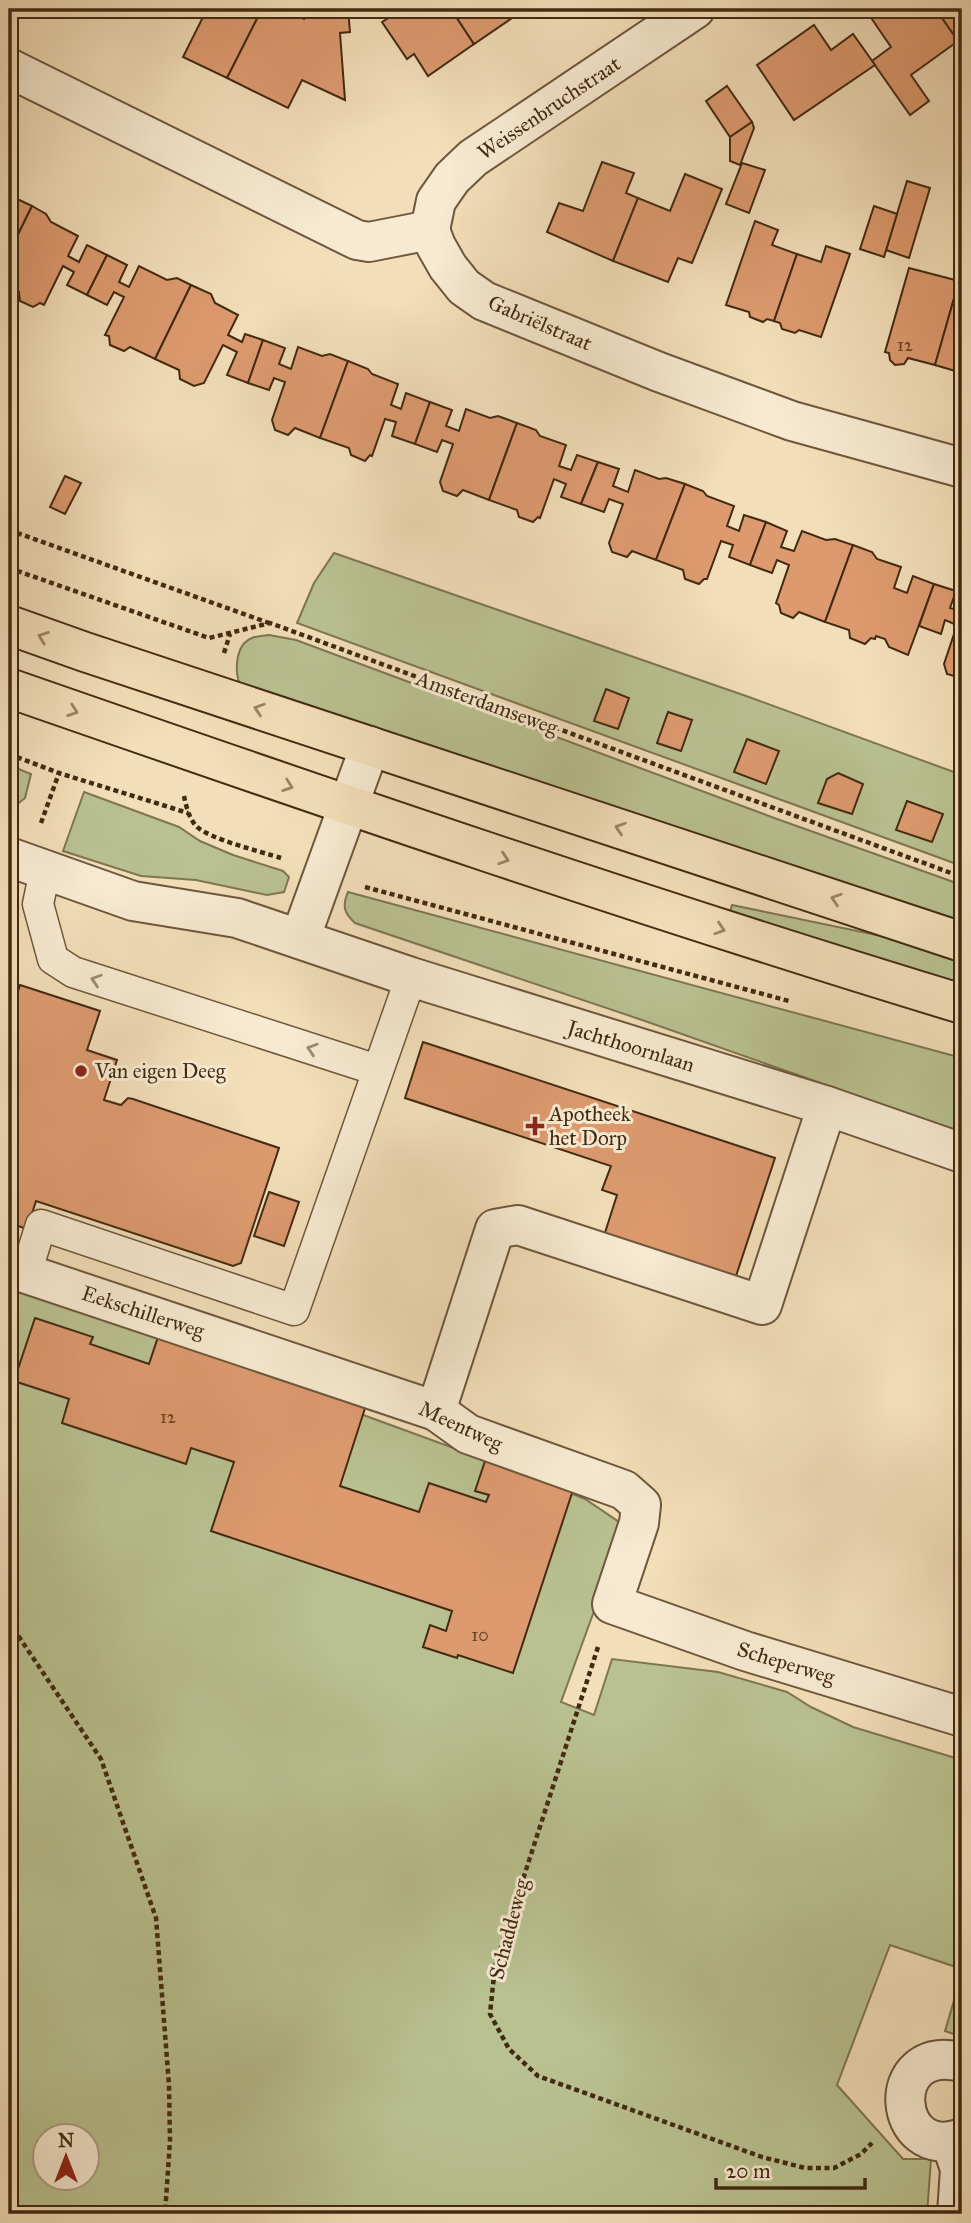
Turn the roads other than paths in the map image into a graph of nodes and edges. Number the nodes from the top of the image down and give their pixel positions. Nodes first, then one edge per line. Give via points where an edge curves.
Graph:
1 (695, 9) edge
2 (9, 68) edge
3 (430, 230) junction
4 (962, 468) edge
5 (9, 625) edge
6 (9, 688) edge
7 (370, 746) junction
8 (348, 807) junction
9 (9, 857) edge
10 (46, 871) junction
11 (300, 939) junction
12 (962, 942) edge
13 (411, 977) junction
14 (962, 1004) edge
15 (377, 1070) junction
16 (827, 1106) junction
17 (962, 1153) edge
18 (17, 1271) edge
19 (276, 1357) joint
20 (436, 1411) junction
21 (612, 1604) joint
22 (962, 1717) edge
23 (962, 2062) edge
24 (957, 2140) edge
25 (957, 2214) edge

1 - 3 street, Weissenbruchstraat via 473,158 436,201
2 - 3 street via 357,240 369,242
3 - 4 street, Gabriëlstraat via 448,267 464,288 484,301 792,421
7 -> 5 main road
6 -> 8 main road
7 - 8 street
12 -> 7 main road
8 - 11 street
8 -> 14 main road
9 - 10 street, Jachthoornlaan
10 - 11 street, Jachthoornlaan via 133,901 237,918
15 -> 10 lane via 73,972 53,959 38,904
11 - 13 street, Jachthoornlaan
13 - 15 lane
13 - 16 street, Jachthoornlaan
15 - 18 lane via 294,1310 41,1224
16 - 17 street, Jachthoornlaan
16 - 20 street via 762,1305 518,1225 495,1229
18 - 19 street, Eekschillerweg
19 - 20 street, Meentweg
20 - 21 street, Meentweg via 468,1434 624,1490 641,1505
21 - 22 street, Scheperweg via 745,1651
23 - 24 street via 935,2060 923,2066 912,2075 904,2101 907,2115 924,2136
24 - 25 street

